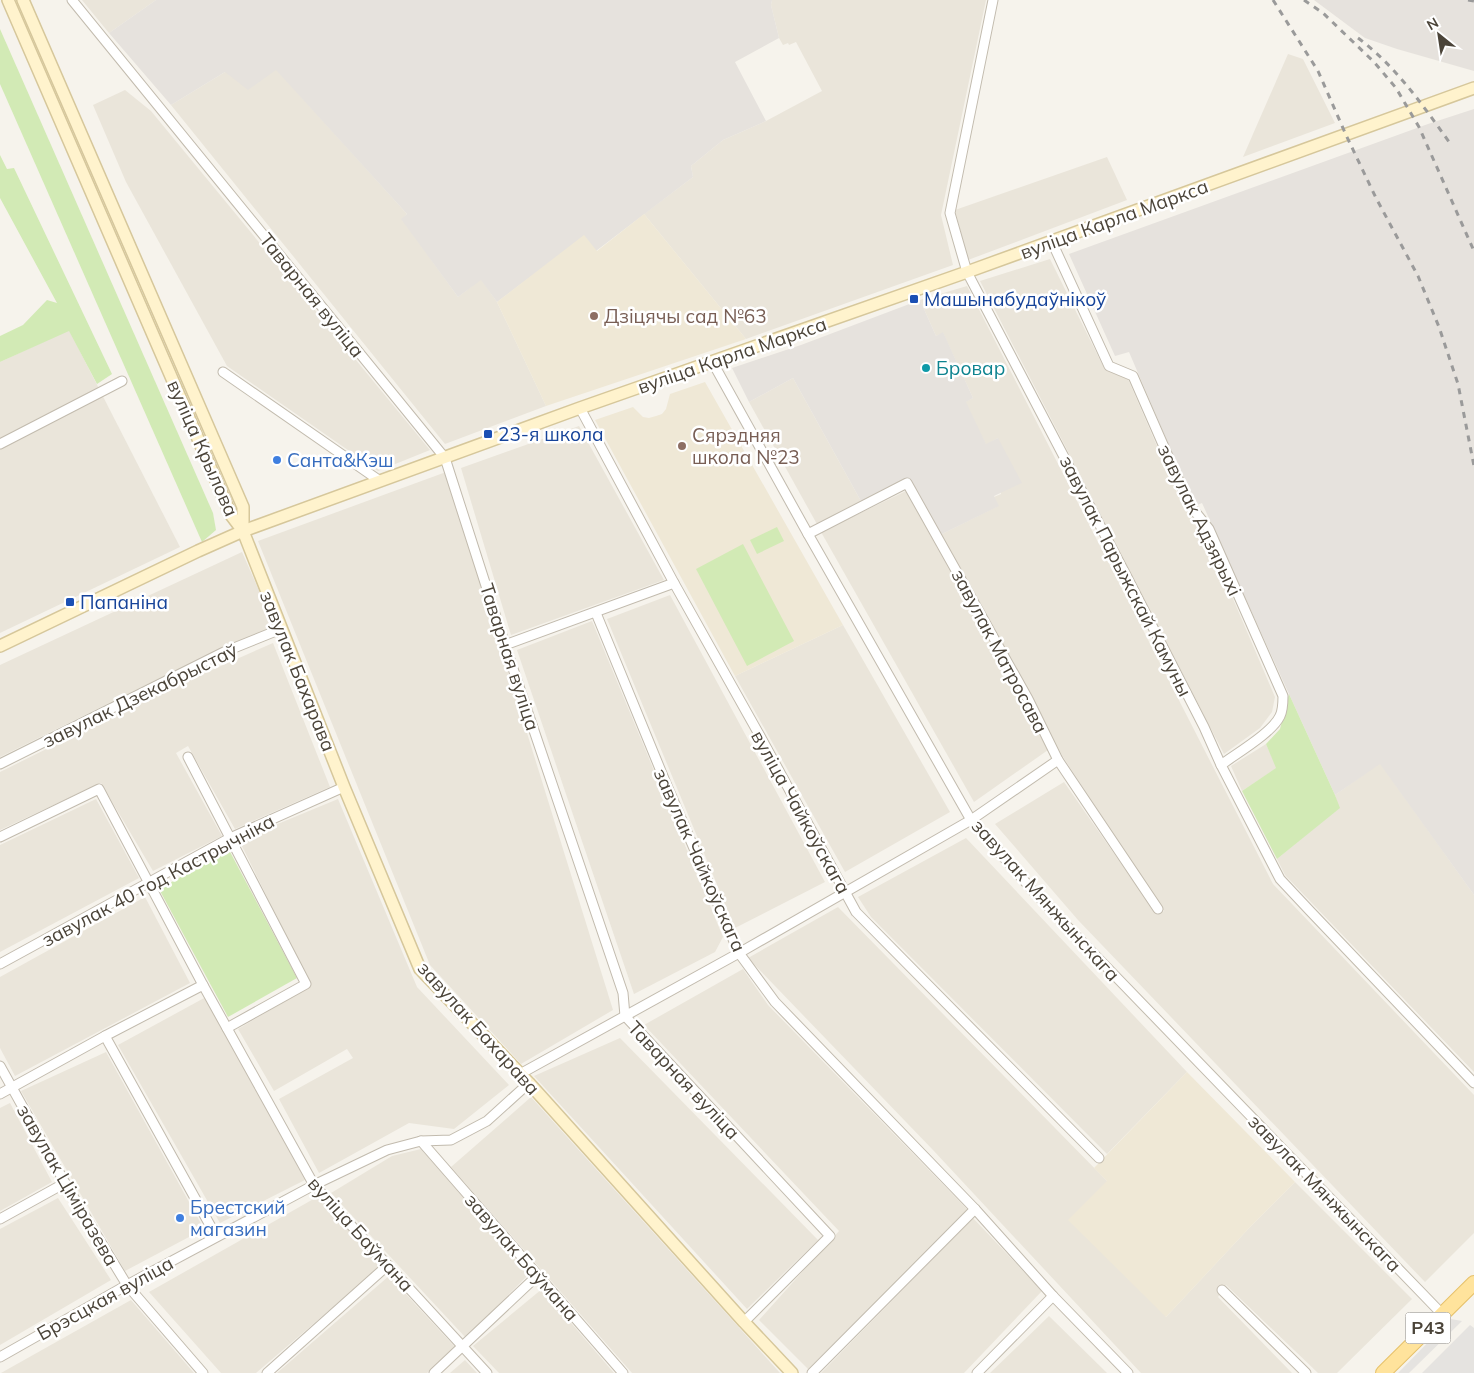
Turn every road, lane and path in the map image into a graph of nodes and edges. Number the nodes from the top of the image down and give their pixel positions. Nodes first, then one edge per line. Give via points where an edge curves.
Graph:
1 (8, 0) edge
2 (23, 0) edge
3 (72, 0) edge
4 (993, 0) edge
5 (1474, 88) edge
6 (1052, 242) junction
7 (967, 272) junction
8 (713, 363) junction
9 (223, 372) dead end
10 (122, 381) dead end
11 (580, 408) junction
12 (0, 444) edge
13 (445, 458) junction
14 (380, 481) junction
15 (243, 531) junction
16 (808, 534) junction
17 (674, 584) junction
18 (596, 613) junction
19 (282, 630) junction
20 (505, 645) junction
21 (0, 646) edge
22 (188, 757) dead end
23 (1058, 760) junction
24 (0, 764) edge
25 (1221, 765) junction
26 (344, 787) junction
27 (971, 820) junction
28 (0, 837) edge
29 (230, 838) junction
30 (148, 883) junction
31 (846, 893) junction
32 (1158, 909) dead end
33 (740, 953) junction
34 (0, 964) edge
35 (203, 985) junction
36 (625, 1016) junction
37 (227, 1028) junction
38 (105, 1036) junction
39 (0, 1066) edge
40 (520, 1074) junction
41 (529, 1083) junction
42 (1474, 1083) edge
43 (12, 1087) junction
44 (0, 1094) edge
45 (422, 1141) junction
46 (1099, 1158) dead end
47 (64, 1183) junction
48 (314, 1185) junction
49 (975, 1209) junction
50 (0, 1219) edge
51 (216, 1236) junction
52 (388, 1265) junction
53 (538, 1276) junction
54 (1474, 1283) edge
55 (127, 1285) junction
56 (1222, 1290) dead end
57 (1052, 1296) junction
58 (1442, 1314) junction
59 (744, 1322) junction
60 (463, 1347) junction
61 (0, 1357) edge
62 (203, 1373) edge
63 (267, 1373) edge
64 (434, 1373) edge
65 (487, 1373) edge
66 (623, 1373) edge
67 (792, 1373) edge
68 (812, 1373) edge
69 (977, 1373) edge
70 (1128, 1373) edge
71 (1306, 1373) edge
72 (1383, 1373) edge

1 - 15 main road, вуліца Крылова via 230,515
2 - 15 main road, вуліца Крылова via 243,507
3 - 13 street, Таварная вуліца
4 - 7 street, завулак Парыжскай Камуны via 950,213
5 - 6 main road, вуліца Карла Маркса
6 - 7 main road, вуліца Карла Маркса
6 - 25 street, завулак Адзярыхі via 1109,366 1133,376 1188,504 1209,529 1283,696 1282,709 1274,725
7 - 8 main road, вуліца Карла Маркса
7 - 25 street, завулак Парыжскай Камуны
8 - 11 main road, вуліца Карла Маркса
8 - 16 street, завулак Мянжынскага
9 - 14 street
10 - 12 street
11 - 13 main road, вуліца Карла Маркса
11 - 17 street, вуліца Чайкоўскага
13 - 14 main road, вуліца Карла Маркса
13 - 20 street, Таварная вуліца
14 - 15 main road, вуліца Карла Маркса
15 - 19 main road, завулак Бахарава
15 - 21 main road, вуліца Карла Маркса
16 - 23 street, завулак Матросава via 908,483 1028,699
16 - 27 street, завулак Мянжынскага
17 - 18 street
17 - 31 street, вуліца Чайкоўскага
18 - 20 street
18 - 33 street, завулак Чайкоўскага
19 - 24 street, завулак Дзекабрыстаў via 224,652
19 - 26 main road, завулак Бахарава
20 - 36 street, Таварная вуліца via 623,994
22 - 29 street
23 - 27 street
23 - 32 street, завулак Матросава
25 - 42 street, завулак Парыжскай Камуны via 1280,879
26 - 29 street, завулак 40 год Кастрычніка
26 - 40 main road, завулак Бахарава via 420,969
27 - 31 street
27 - 58 street, завулак Мянжынскага via 1042,900
28 - 30 street, вуліца Баўмана via 99,789
29 - 30 street, завулак 40 год Кастрычніка
29 - 37 street via 306,984
30 - 34 street, завулак 40 год Кастрычніка
30 - 35 street, вуліца Баўмана
31 - 33 street
31 - 46 street, вуліца Чайкоўскага via 856,912
33 - 36 street
33 - 49 street, завулак Чайкоўскага via 774,1002
35 - 37 street, вуліца Баўмана
35 - 38 street, завулак Ціміразева
36 - 40 street
36 - 59 street, Таварная вуліца via 830,1236
37 - 48 street, вуліца Баўмана
38 - 43 street, завулак Ціміразева
38 - 51 street
39 - 43 street, завулак Ціміразева
40 - 41 main road, завулак Бахарава
41 - 45 street, Брэсцкая вуліца via 487,1121 451,1140
41 - 59 main road, завулак Бахарава
43 - 44 street, завулак Ціміразева
43 - 47 street, завулак Ціміразева
45 - 48 street, Брэсцкая вуліца via 387,1150
45 - 53 street, завулак Баўмана
47 - 50 street
47 - 55 street, завулак Ціміразева
48 - 51 street, Брэсцкая вуліца
48 - 52 street, вуліца Баўмана
49 - 57 street, завулак Чайкоўскага
49 - 68 street
51 - 55 street, Брэсцкая вуліца
52 - 60 street, вуліца Баўмана
52 - 63 street
53 - 60 street
53 - 66 street, завулак Баўмана
54 - 58 main road, Р43
55 - 61 street, Брэсцкая вуліца
55 - 62 street, завулак Ціміразева
56 - 71 street
57 - 69 street
57 - 70 street, завулак Чайкоўскага
58 - 72 main road, Р43
59 - 67 main road, завулак Бахарава
60 - 64 street
60 - 65 street, вуліца Баўмана

